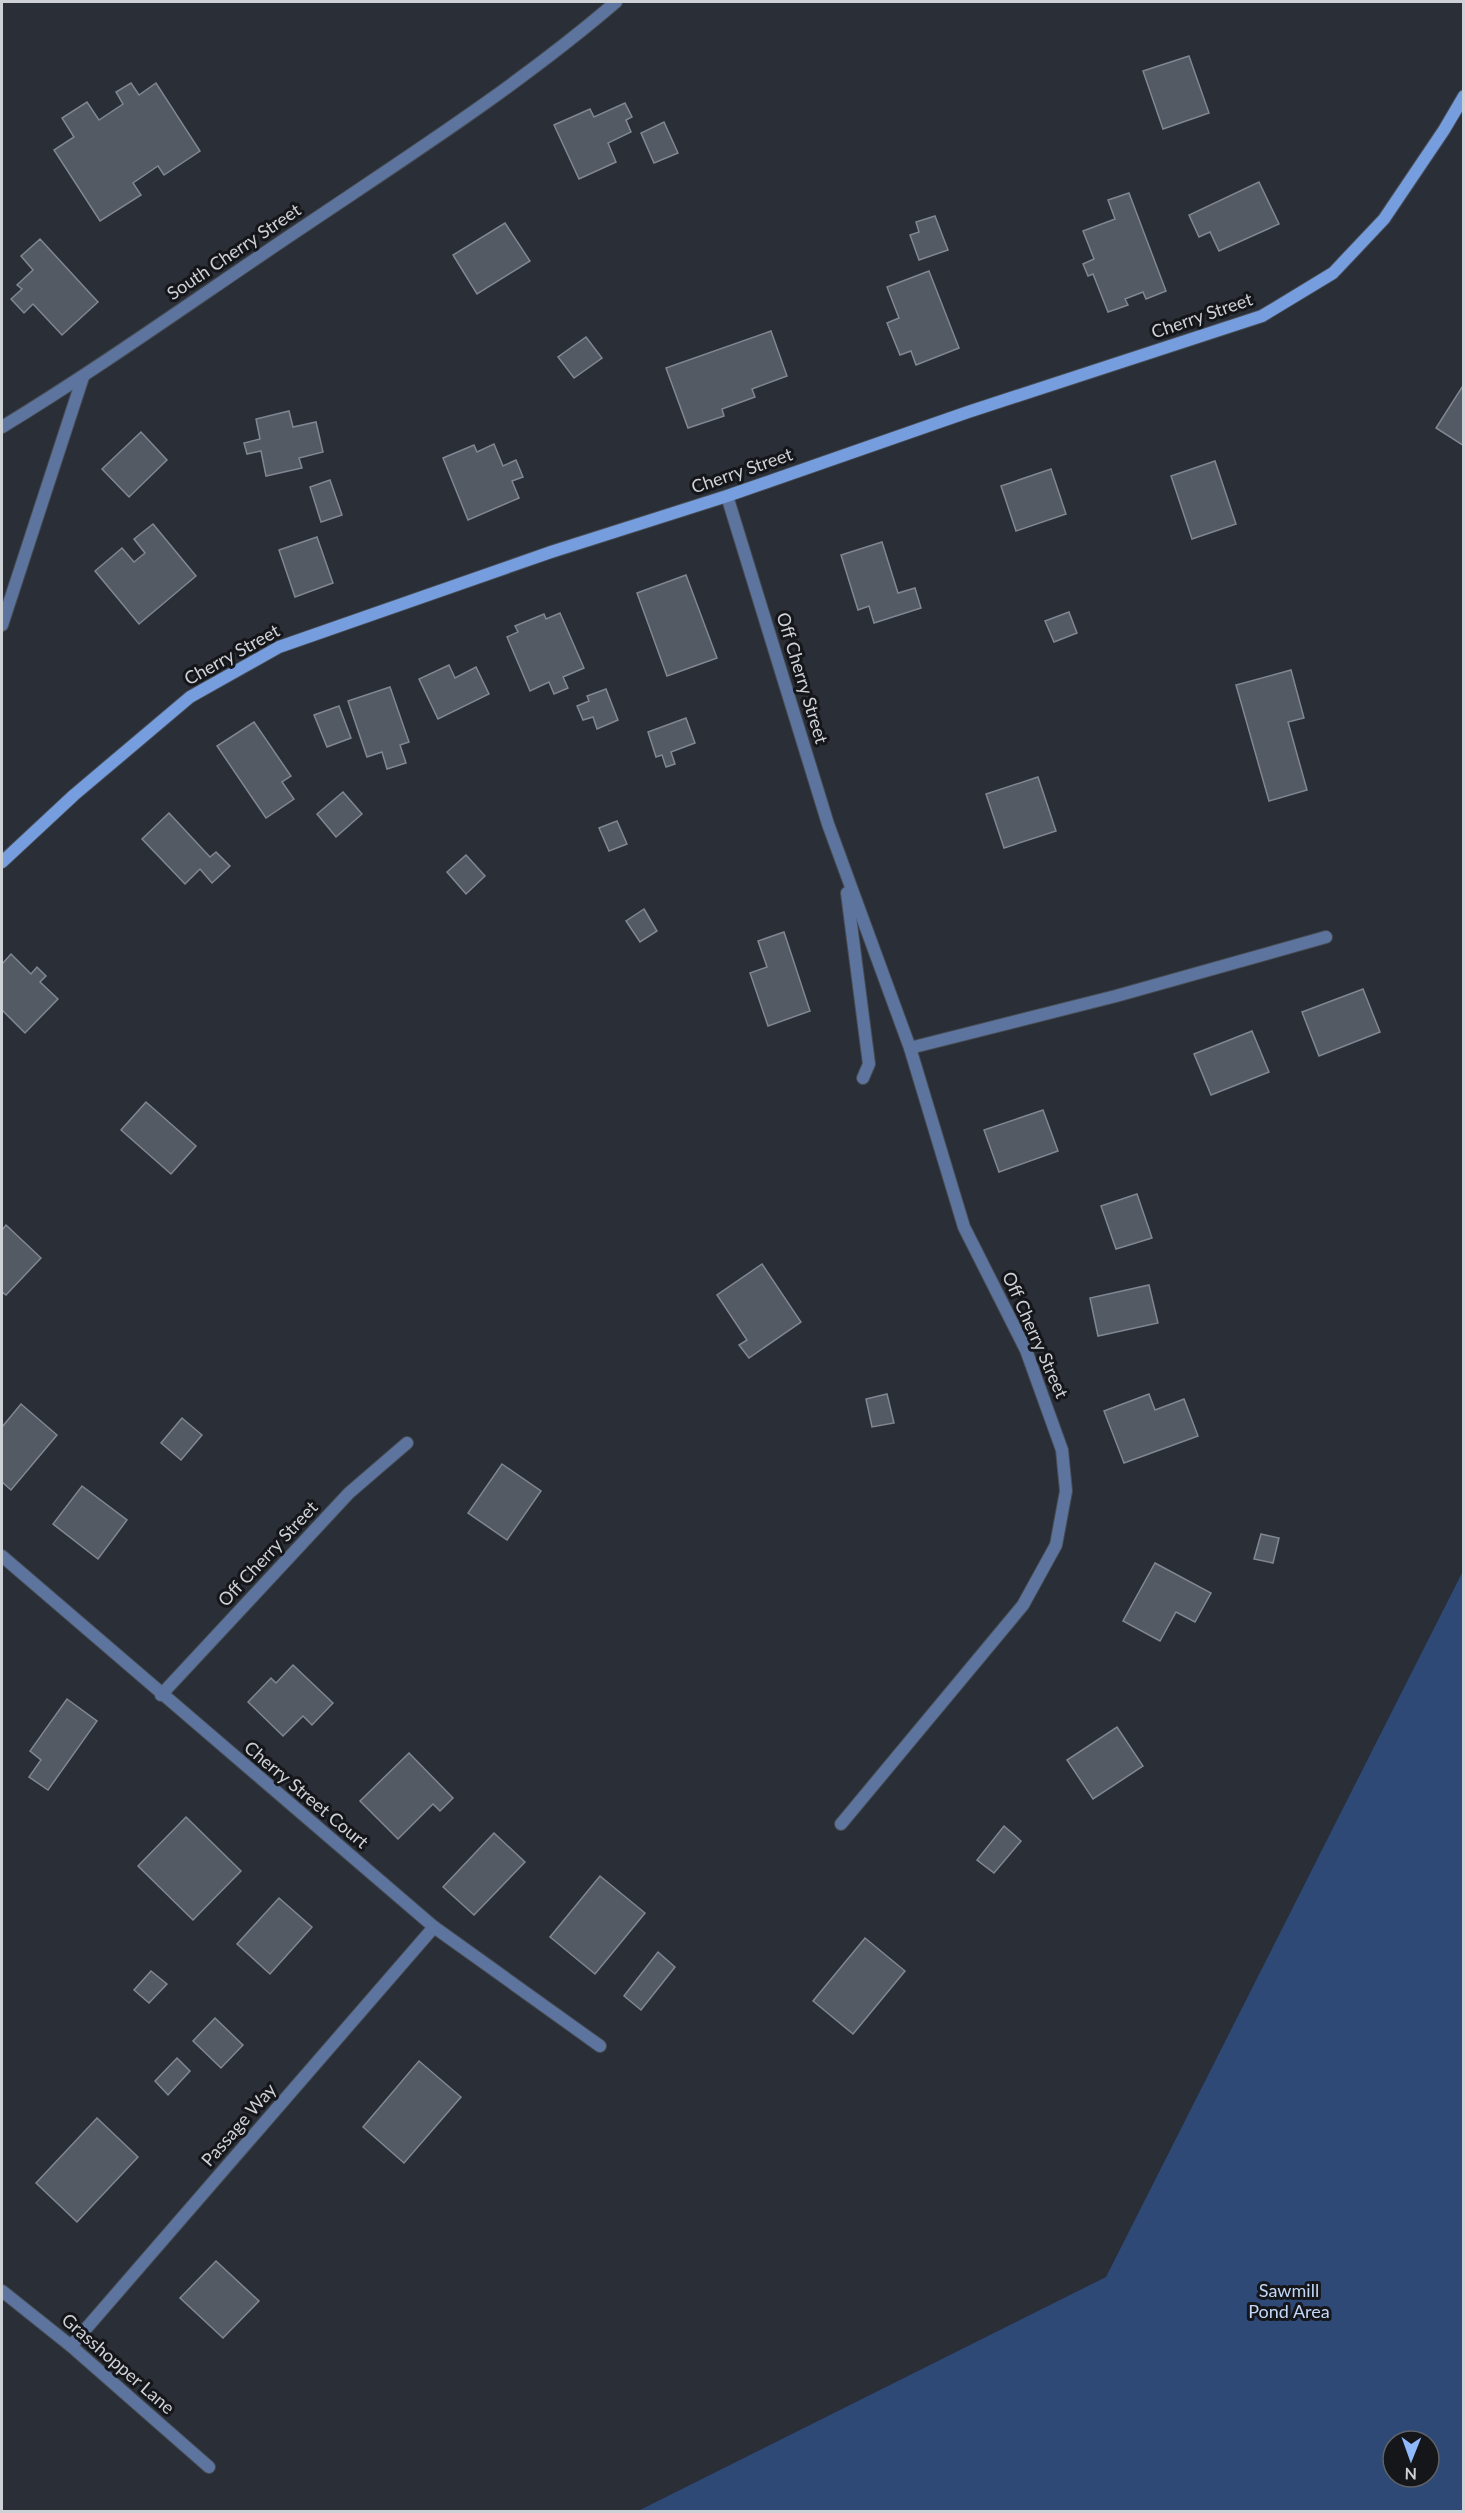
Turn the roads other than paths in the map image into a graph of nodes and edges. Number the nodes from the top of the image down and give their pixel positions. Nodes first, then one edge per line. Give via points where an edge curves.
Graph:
1 (616, 2) edge
2 (1464, 96) edge
3 (83, 377) junction
4 (2, 427) edge
5 (727, 496) junction
6 (2, 625) edge
7 (2, 862) edge
8 (844, 871) junction
9 (1326, 937) dead end
10 (909, 1048) junction
11 (863, 1078) dead end
12 (406, 1443) dead end
13 (2, 1556) edge
14 (161, 1695) junction
15 (841, 1824) dead end
16 (434, 1927) junction
17 (600, 2046) dead end
18 (2, 2291) edge
19 (71, 2346) junction
20 (208, 2467) dead end

1 - 3 street, South Cherry Street via 426,144
2 - 5 main road, Cherry Street via 1384,219 1334,273 1262,316
3 - 4 street, South Cherry Street
3 - 6 street
5 - 7 main road, Cherry Street via 279,646 190,697
5 - 8 street, Off Cherry Street
8 - 10 street, Off Cherry Street
8 - 11 street, Off Cherry Street via 869,1064
9 - 10 street
10 - 15 street, Off Cherry Street via 964,1227 1042,1388 1062,1450 1066,1491 1056,1545 1023,1605
12 - 14 street, Off Cherry Street via 349,1493
13 - 14 street, Cherry Street Court
14 - 16 street, Cherry Street Court
16 - 17 street, Cherry Street Court
16 - 19 street, Passage Way
18 - 19 street, Grasshopper Lane
19 - 20 street, Grasshopper Lane

